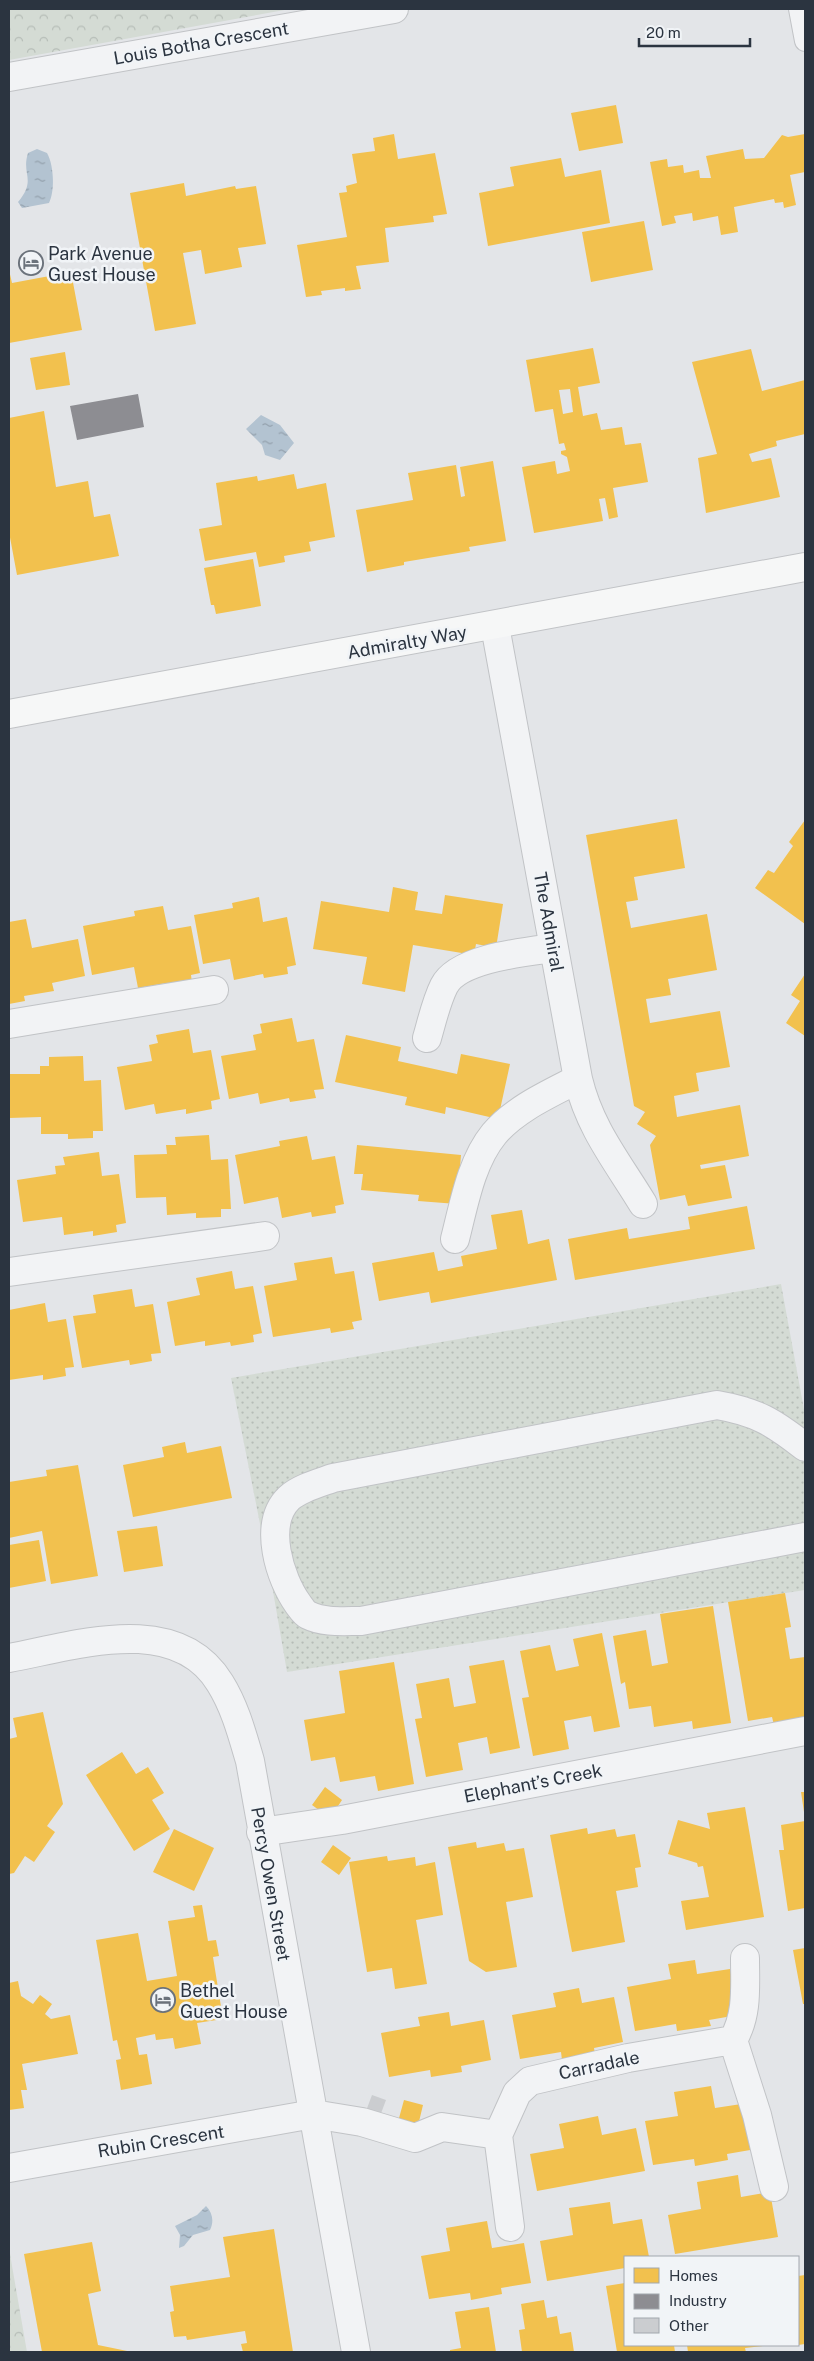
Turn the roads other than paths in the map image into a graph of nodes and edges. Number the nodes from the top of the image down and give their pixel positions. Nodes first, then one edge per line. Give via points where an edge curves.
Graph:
1 (394, 9) edge
2 (799, 9) edge
3 (805, 41) edge
4 (9, 78) edge
5 (805, 567) edge
6 (495, 626) junction
7 (9, 714) edge
8 (554, 948) junction
9 (214, 990) dead end
10 (9, 1024) edge
11 (427, 1038) dead end
12 (578, 1079) junction
13 (643, 1204) dead end
14 (265, 1236) dead end
15 (455, 1239) dead end
16 (9, 1272) edge
17 (805, 1446) edge
18 (805, 1537) edge
19 (9, 1658) edge
20 (805, 1730) edge
21 (261, 1832) junction
22 (745, 1958) dead end
23 (733, 2040) junction
24 (313, 2114) junction
25 (498, 2135) junction
26 (9, 2168) edge
27 (774, 2188) dead end
28 (510, 2227) dead end
29 (356, 2352) edge

1 - 4 street, Louis Botha Crescent
2 - 3 lane
5 - 6 main road, Admiralty Way
6 - 7 main road, Admiralty Way
6 - 8 street, The Admiral
8 - 11 street via 508,955 458,972 444,985
8 - 12 street, The Admiral
9 - 10 street
12 - 13 street, The Admiral via 587,1112 598,1134
12 - 15 street via 532,1104 494,1134 484,1148 468,1190
14 - 16 street
17 - 18 street via 776,1424 746,1410 717,1405 333,1478 289,1498 278,1513 275,1534 280,1571 290,1593 306,1615 331,1622 360,1621
19 - 21 street, Percy Owen Street via 94,1642 139,1638 171,1644 202,1663 220,1682 238,1720 250,1761
20 - 21 street, Elephant’s Creek via 352,1818
21 - 24 street, Percy Owen Street
22 - 23 street via 744,2014
23 - 25 street, Carradale via 628,2058 530,2081 517,2093
23 - 27 street via 757,2115
24 - 25 street via 362,2122 415,2138 442,2127
24 - 26 street, Rubin Crescent
24 - 29 street, Percy Owen Street
25 - 28 street

